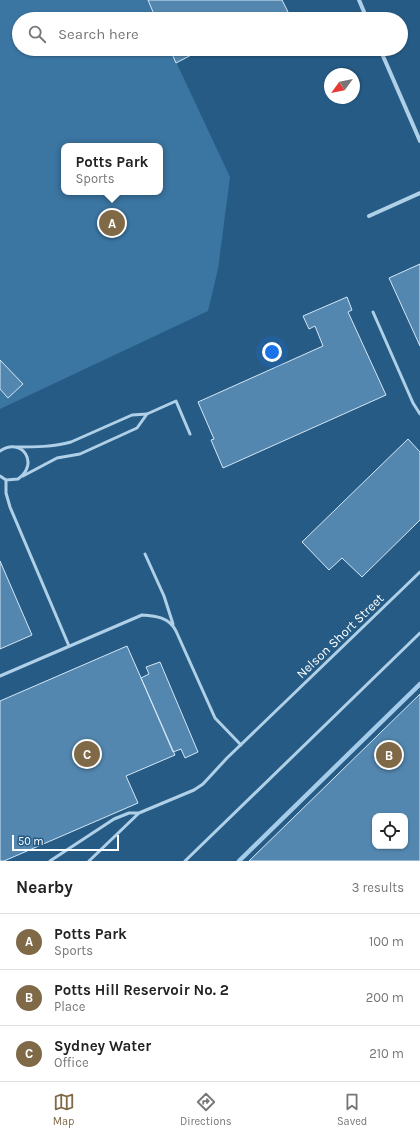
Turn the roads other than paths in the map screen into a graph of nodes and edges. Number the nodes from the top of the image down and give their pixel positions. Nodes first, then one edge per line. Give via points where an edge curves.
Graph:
1 (359, 0) edge
2 (364, 12) edge
3 (383, 56) edge
4 (420, 141) edge
5 (420, 193) edge
6 (369, 216) dead end
7 (373, 312) dead end
8 (147, 414) junction
9 (420, 414) edge
10 (190, 434) dead end
11 (16, 447) junction
12 (0, 450) edge
13 (0, 476) edge
14 (23, 476) junction
15 (6, 480) junction
16 (145, 554) dead end
17 (420, 572) edge
18 (174, 626) junction
19 (420, 633) edge
20 (69, 646) junction
21 (0, 676) edge
22 (241, 745) junction
23 (139, 813) junction
24 (50, 861) edge
25 (89, 861) edge
26 (185, 861) edge

1 - 2 street
3 - 4 street
5 - 6 street
7 - 9 lane
8 - 10 lane via 176,401
8 - 11 lane via 132,415 62,445
8 - 14 lane via 137,428 80,454 57,458
11 - 12 lane via 10,446
11 - 14 lane via 27,455 27,471
13 - 15 lane
14 - 15 lane
15 - 20 lane via 10,507
16 - 18 lane
17 - 22 lane, Nelson Short Street
18 - 20 lane via 160,617 142,615
18 - 22 lane via 215,718
19 - 26 lane
20 - 21 lane
22 - 23 lane, Nelson Short Street via 203,784
23 - 24 lane via 129,813 114,819
23 - 25 lane

